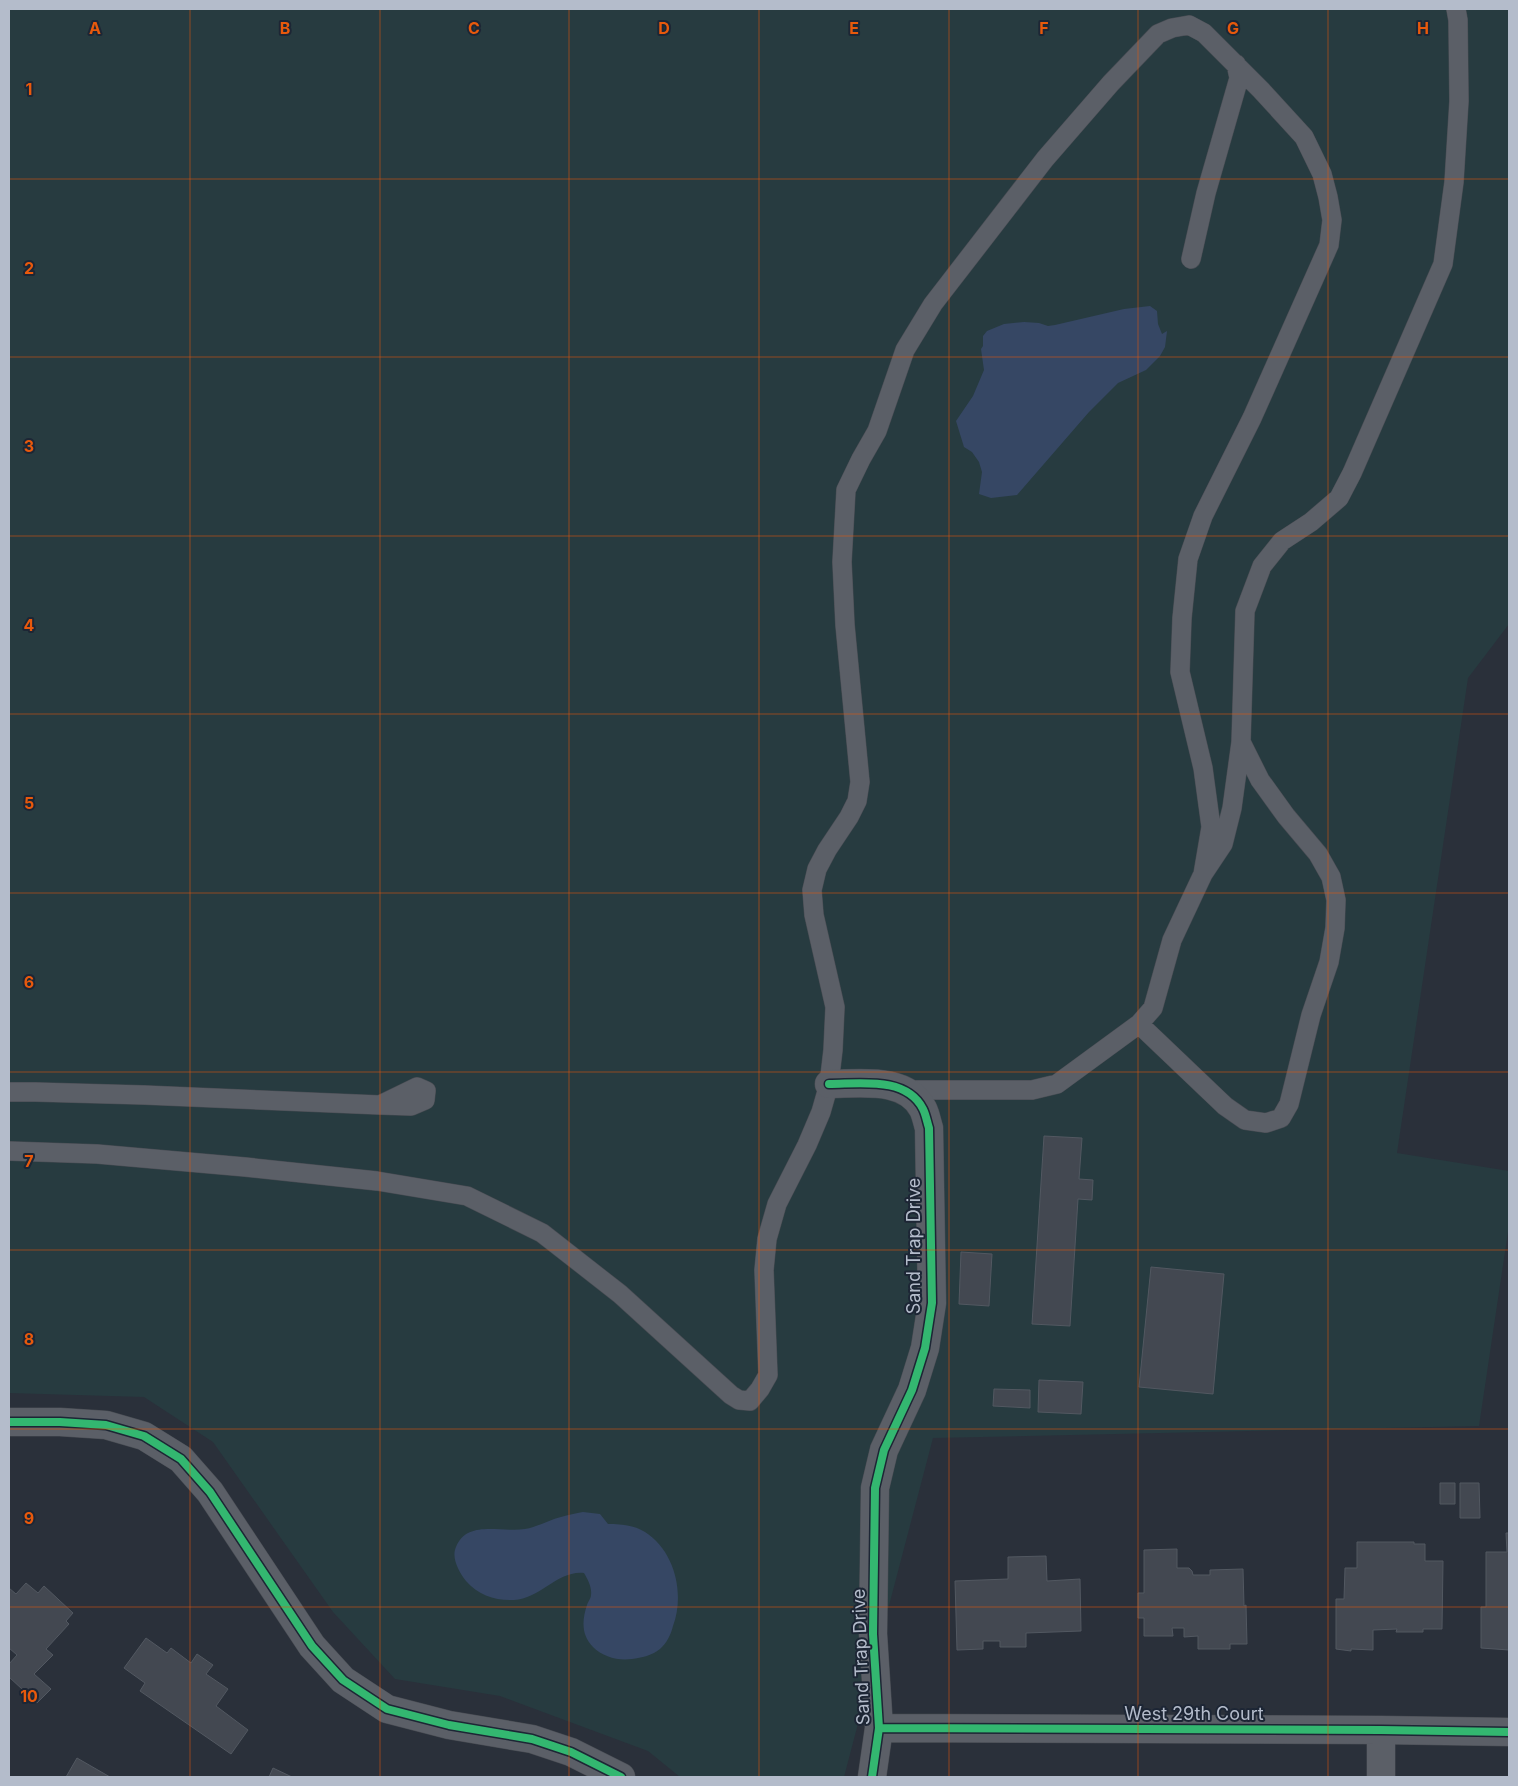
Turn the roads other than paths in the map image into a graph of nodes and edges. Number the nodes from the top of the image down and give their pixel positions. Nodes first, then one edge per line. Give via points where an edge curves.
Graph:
1 (1456, 9) edge
2 (1236, 64) junction
3 (1262, 90) junction
4 (1232, 99) junction
5 (1191, 259) dead end
6 (1241, 742) junction
7 (1202, 874) junction
8 (1153, 1008) junction
9 (1139, 1024) junction
10 (1158, 1042) junction
11 (829, 1084) junction
12 (906, 1090) junction
13 (9, 1092) edge
14 (380, 1105) dead end
15 (9, 1151) edge
16 (9, 1422) edge
17 (879, 1728) junction
18 (1381, 1730) junction
19 (1509, 1732) edge
20 (621, 1777) edge
21 (872, 1777) edge
22 (1381, 1777) edge

1 - 6 lane via 1459,101 1454,182 1443,264 1339,498 1282,541 1262,566 1245,611
2 - 3 lane
2 - 4 lane via 1239,78
2 - 11 lane via 1204,33 1189,25 1158,34 1111,83 1045,159 933,304 905,350 877,431 846,490 845,625 860,782 857,801 827,850 812,890 814,915 835,1008
3 - 4 lane via 1243,91
3 - 7 lane via 1304,137 1322,174 1332,220 1329,244 1252,418 1203,516 1188,559 1180,672 1203,768 1211,827
4 - 5 lane
6 - 7 lane via 1232,808 1223,844
6 - 10 lane via 1260,780 1318,854 1331,876 1336,900 1329,962 1311,1015 1289,1104 1280,1118 1266,1123 1245,1120 1225,1106
7 - 8 lane via 1172,940
8 - 9 lane
8 - 10 lane via 1149,1024
9 - 10 lane
9 - 12 lane via 1057,1084 1032,1090
11 - 12 street via 884,1083
11 - 15 lane via 807,1146 777,1204 767,1239 764,1270 768,1375 750,1401 731,1395 620,1294 542,1233 467,1196 377,1181 245,1167 97,1154
12 - 17 street, Sand Trap Drive via 923,1108 929,1128 932,1303 925,1348 912,1390 884,1450 875,1488 873,1634
13 - 14 lane
16 - 20 street via 106,1425 144,1436 181,1460 210,1492 312,1646 343,1680 388,1709 449,1725 532,1739 571,1752
17 - 18 street, West 29th Court
17 - 21 street, Sand Trap Drive
18 - 19 street, West 29th Court
18 - 22 street

